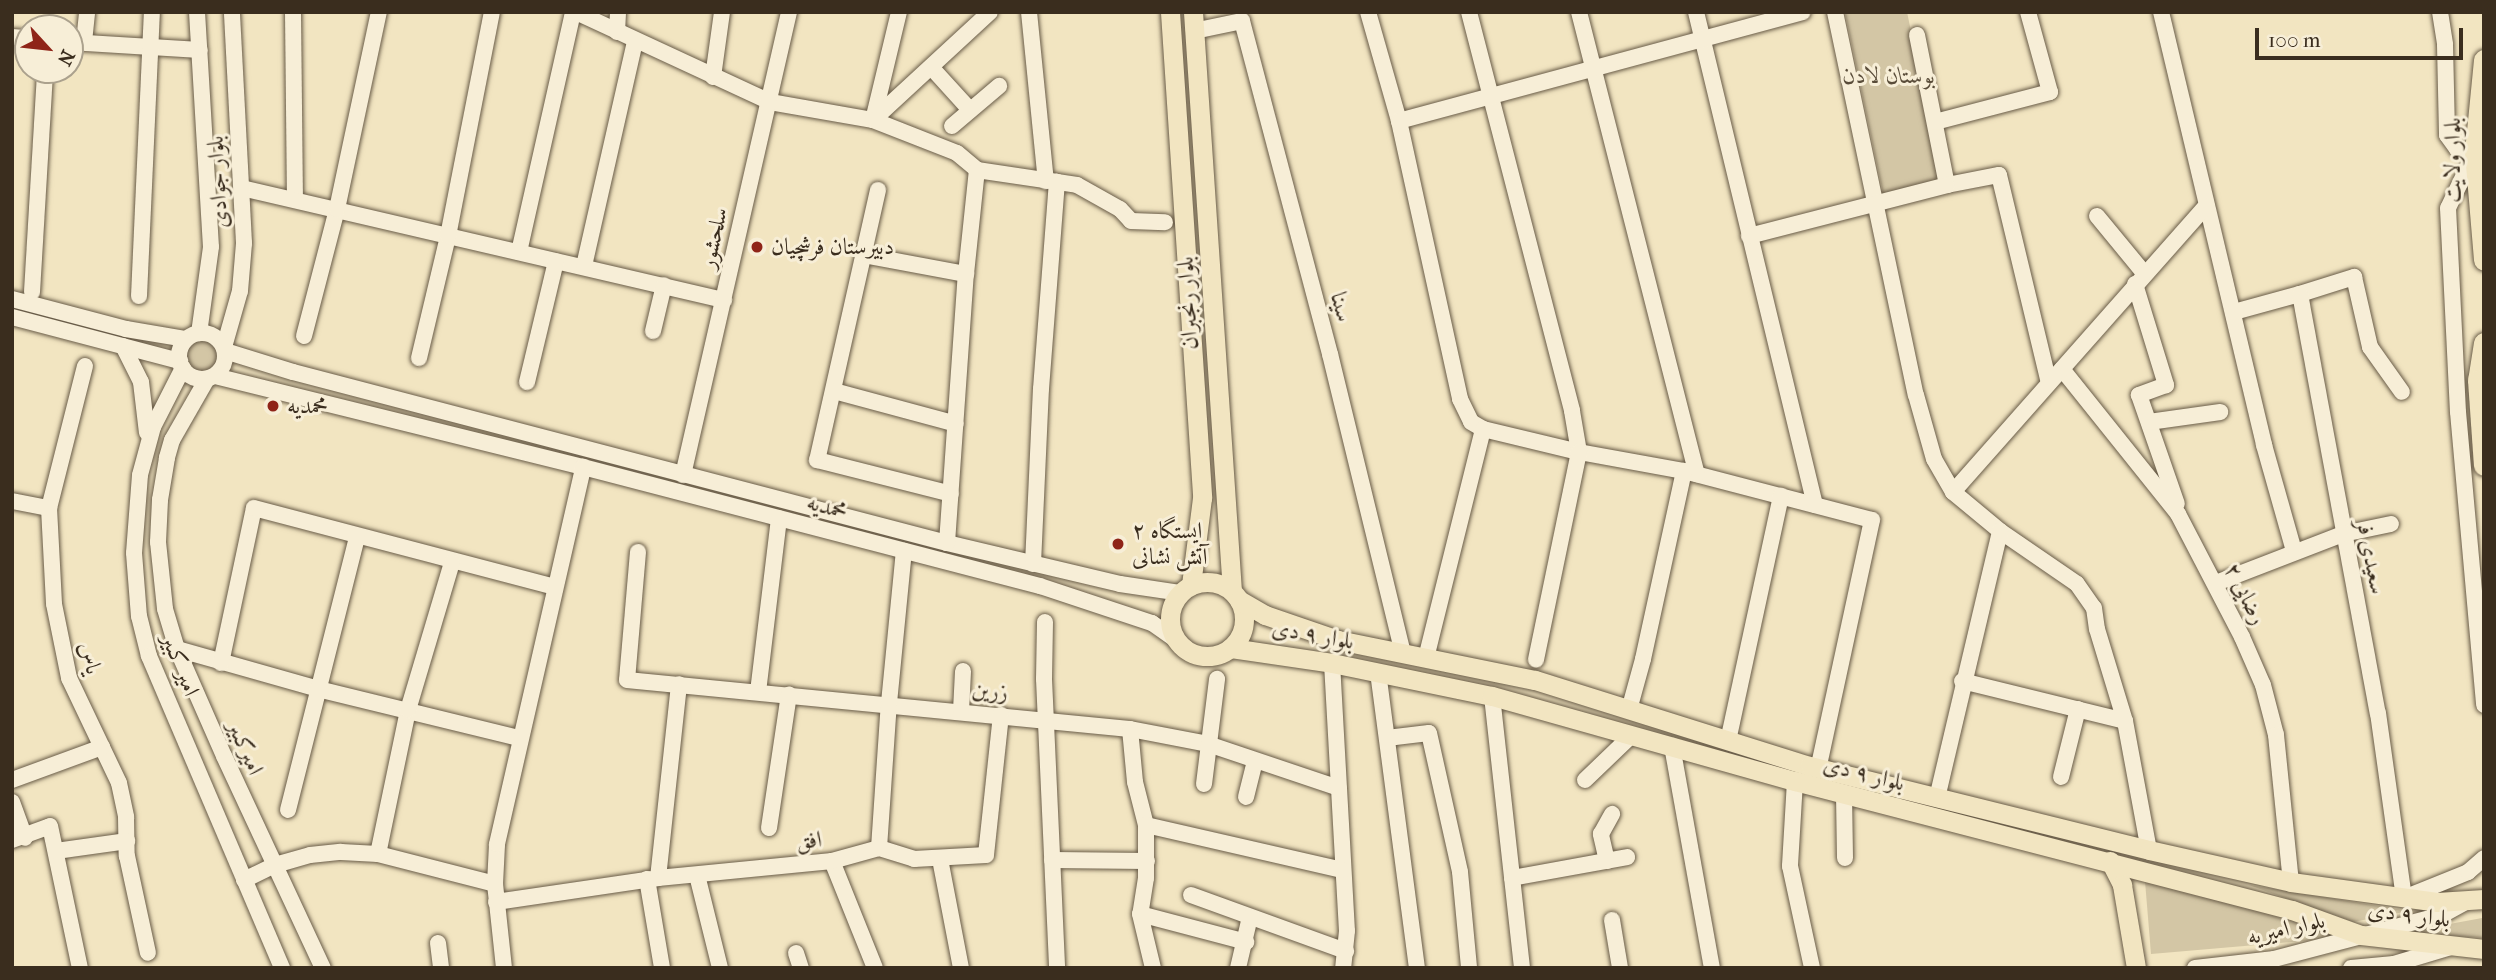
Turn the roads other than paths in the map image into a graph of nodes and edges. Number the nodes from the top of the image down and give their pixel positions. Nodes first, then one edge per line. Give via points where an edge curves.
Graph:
1 (152, 12) edge
2 (197, 12) edge
3 (232, 12) edge
4 (293, 12) edge
5 (379, 12) edge
6 (492, 12) edge
7 (574, 12) edge
8 (618, 12) edge
9 (722, 12) edge
10 (789, 12) edge
11 (900, 12) edge
12 (990, 12) edge
13 (1029, 12) edge
14 (1170, 12) edge
15 (1368, 12) edge
16 (1469, 12) edge
17 (1579, 12) edge
18 (1696, 12) edge
19 (1803, 12) edge
20 (1835, 12) edge
21 (2028, 12) edge
22 (2161, 12) edge
23 (2440, 12) edge
24 (1759, 18) edge
25 (1194, 22) edge
26 (617, 32) junction
27 (1917, 34) dead end
28 (1705, 40) junction
29 (635, 41) junction
30 (84, 42) edge
31 (148, 47) junction
32 (200, 50) junction
33 (2484, 60) edge
34 (931, 67) junction
35 (1595, 68) junction
36 (713, 77) junction
37 (44, 84) edge
38 (999, 86) dead end
39 (1489, 97) junction
40 (769, 102) junction
41 (970, 110) junction
42 (873, 120) junction
43 (1399, 121) junction
44 (1935, 122) junction
45 (952, 125) dead end
46 (2475, 152) junction
47 (977, 170) junction
48 (1051, 182) junction
49 (1947, 185) junction
50 (242, 188) junction
51 (878, 190) dead end
52 (295, 199) junction
53 (1877, 201) junction
54 (2206, 205) junction
55 (337, 209) junction
56 (2097, 216) dead end
57 (1165, 222) dead end
58 (448, 236) junction
59 (1749, 236) junction
60 (519, 252) junction
61 (864, 255) junction
62 (2484, 260) edge
63 (556, 261) junction
64 (584, 267) junction
65 (966, 274) junction
66 (2140, 279) junction
67 (664, 285) junction
68 (32, 292) dead end
69 (2300, 294) junction
70 (139, 296) dead end
71 (12, 299) edge
72 (724, 300) junction
73 (2234, 313) junction
74 (12, 317) edge
75 (653, 331) dead end
76 (193, 336) junction
77 (304, 336) dead end
78 (2484, 343) edge
79 (123, 346) junction
80 (224, 349) junction
81 (419, 358) dead end
82 (181, 365) junction
83 (85, 366) dead end
84 (2062, 369) junction
85 (211, 377) junction
86 (527, 382) dead end
87 (2049, 383) junction
88 (834, 391) junction
89 (2402, 392) dead end
90 (2220, 412) dead end
91 (2149, 422) junction
92 (956, 424) junction
93 (1483, 429) junction
94 (147, 443) junction
95 (1579, 452) junction
96 (2484, 465) edge
97 (583, 467) junction
98 (1690, 473) junction
99 (683, 475) junction
100 (1953, 492) junction
101 (951, 494) junction
102 (1781, 496) junction
103 (12, 501) edge
104 (1815, 505) junction
105 (49, 508) junction
106 (779, 518) junction
107 (2391, 524) dead end
108 (2000, 531) junction
109 (2343, 534) junction
110 (357, 537) junction
111 (2190, 542) junction
112 (947, 543) junction
113 (904, 551) junction
114 (2294, 551) junction
115 (638, 552) dead end
116 (452, 562) junction
117 (1033, 564) junction
118 (2216, 583) junction
119 (555, 587) junction
120 (1186, 589) junction
121 (1236, 596) junction
122 (1045, 622) dead end
123 (1176, 640) junction
124 (1231, 648) junction
125 (177, 649) junction
126 (1403, 653) junction
127 (1426, 658) junction
128 (1536, 660) dead end
129 (221, 663) junction
130 (1332, 663) junction
131 (964, 671) dead end
132 (1378, 672) junction
133 (1217, 679) dead end
134 (1962, 681) junction
135 (679, 684) junction
136 (318, 689) junction
137 (758, 692) junction
138 (789, 694) junction
139 (1492, 696) junction
140 (889, 703) junction
141 (2484, 705) edge
142 (2078, 709) junction
143 (408, 710) junction
144 (1629, 710) junction
145 (961, 711) junction
146 (1000, 715) junction
147 (1047, 720) junction
148 (2125, 721) junction
149 (1130, 729) junction
150 (1632, 734) junction
151 (519, 738) junction
152 (1387, 738) junction
153 (1728, 741) junction
154 (1208, 744) junction
155 (1672, 746) junction
156 (102, 747) junction
157 (1255, 761) junction
158 (1818, 769) junction
159 (2061, 777) dead end
160 (12, 780) edge
161 (1585, 780) dead end
162 (1795, 781) junction
163 (1204, 784) dead end
164 (1339, 788) junction
165 (1844, 794) junction
166 (1246, 797) dead end
167 (1937, 798) junction
168 (12, 802) edge
169 (288, 810) dead end
170 (1612, 814) dead end
171 (1146, 825) junction
172 (769, 828) dead end
173 (19, 839) edge
174 (127, 841) junction
175 (879, 848) junction
176 (2149, 850) junction
177 (56, 851) junction
178 (378, 854) junction
179 (1627, 857) dead end
180 (1845, 858) dead end
181 (2484, 858) edge
182 (940, 859) junction
183 (1052, 860) junction
184 (832, 861) junction
185 (1147, 861) junction
186 (1608, 861) junction
187 (2110, 861) junction
188 (275, 864) junction
189 (1343, 870) junction
190 (697, 875) junction
191 (653, 878) junction
192 (1512, 878) junction
193 (244, 880) junction
194 (2291, 882) junction
195 (495, 884) junction
196 (1191, 895) dead end
197 (2404, 898) junction
198 (2474, 900) edge
199 (496, 902) junction
200 (1140, 914) junction
201 (1250, 918) junction
202 (1612, 920) dead end
203 (2361, 934) junction
204 (1245, 942) junction
205 (438, 943) dead end
206 (2456, 945) junction
207 (2484, 949) edge
208 (1346, 951) junction
209 (149, 953) dead end
210 (80, 968) edge
211 (282, 968) edge
212 (323, 968) edge
213 (441, 968) edge
214 (504, 968) edge
215 (662, 968) edge
216 (720, 968) edge
217 (875, 968) edge
218 (961, 968) edge
219 (1057, 968) edge
220 (1153, 968) edge
221 (1238, 968) edge
222 (1343, 968) edge
223 (1417, 968) edge
224 (1469, 968) edge
225 (1522, 968) edge
226 (1619, 968) edge
227 (1712, 968) edge
228 (1812, 968) edge
229 (2136, 968) edge
230 (2195, 968) edge
231 (2351, 968) edge

1 - 31 street
2 - 32 street, بلوار جوادی
3 - 50 street, بلوار جوادی
4 - 52 street
5 - 55 street
6 - 58 street
7 - 26 street
7 - 60 street
8 - 26 street
9 - 36 street
10 - 40 street, سلحشور
11 - 42 street
12 - 34 street
13 - 48 street
14 - 120 main road, بلوار رنجبران via 1202,498
15 - 43 street
16 - 39 street
17 - 35 street
18 - 28 street
19 - 24 street
20 - 53 street
21 - 44 street via 2050,92
22 - 54 street
23 - 46 street via 2447,135 2457,149
24 - 28 street
25 - 121 main road, بلوار رنجبران
25 - 126 street, سینا via 1242,21
26 - 29 street
27 - 44 street
28 - 35 street
28 - 59 street
29 - 36 street
29 - 64 street
30 - 31 street
31 - 32 street
31 - 70 street
32 - 76 street, بلوار جوادی via 211,247
33 - 46 highway, بلوار ولایت
34 - 41 street
34 - 42 street
35 - 39 street
35 - 98 street
36 - 40 street
37 - 68 street
38 - 41 street
39 - 43 street
39 - 95 street
40 - 42 street
40 - 72 street, سلحشور
41 - 45 street
42 - 47 street via 957,153
43 - 93 street via 1460,399 1471,422
44 - 49 street
46 - 62 highway, بلوار ولایت
46 - 141 street via 2448,208 2458,412
47 - 48 street
47 - 65 street
48 - 57 street via 1091,191 1136,223
48 - 117 street
49 - 53 street
49 - 87 street via 1999,174
50 - 52 street
50 - 80 street, بلوار جوادی via 242,279
51 - 61 street
52 - 55 street
53 - 59 street
53 - 100 street via 1923,423 1934,460
54 - 66 street
54 - 73 street
55 - 58 street
55 - 77 street
56 - 66 street
58 - 60 street
58 - 81 street
59 - 104 street
60 - 63 street
61 - 65 street
61 - 88 street
63 - 64 street
63 - 86 street
64 - 67 street
65 - 92 street
66 - 84 street
66 - 91 street via 2166,385 2139,395
67 - 72 street
67 - 75 street
69 - 73 street
69 - 89 street via 2354,276 2370,347
69 - 109 street, سعیدی فر
71 - 76 street via 126,329
72 - 99 street, سلحشور
73 - 114 street
74 - 79 street
76 - 80 street via 216,337
76 - 82 street via 182,346
78 - 96 highway via 2478,380
79 - 82 street
79 - 94 street via 145,400
80 - 85 street via 224,365
80 - 99 street, محمدیه via 293,372
82 - 85 street via 190,376
82 - 94 street, امیر کبیر
83 - 105 street, یاس
84 - 87 street
84 - 111 street, رضایی ۲ via 2158,486
85 - 97 street, محمدیه
85 - 125 street, امیرکبیر via 172,440 160,500 160,570
87 - 100 street
88 - 92 street
88 - 101 street via 817,460
90 - 91 street
91 - 111 street
92 - 101 street
93 - 95 street
93 - 127 street
94 - 193 street, امیر کبیر via 135,519 139,616 149,656
95 - 98 street
95 - 128 street
97 - 106 street, محمدیه
97 - 119 street
98 - 102 street
98 - 144 street
99 - 112 street, محمدیه
100 - 108 street
101 - 112 street
102 - 104 street
102 - 153 street
103 - 105 street
104 - 158 street via 1872,520
105 - 156 street, یاس via 54,604 69,678
106 - 113 street, محمدیه
106 - 137 street
107 - 109 street
108 - 134 street
108 - 148 street via 2077,584 2094,608
109 - 114 street
109 - 197 street, سعیدی فر via 2378,713
110 - 116 street
110 - 129 street via 254,508
110 - 136 street
111 - 118 street, رضایی ۲
112 - 117 street, محمدیه
113 - 123 street, محمدیه via 1040,586 1152,623
113 - 140 street
114 - 118 street
115 - 135 street, زرین via 627,680
116 - 119 street
116 - 143 street
117 - 120 street, محمدیه via 1152,591
118 - 194 street, رضایی ۲ via 2263,685 2276,735
119 - 151 street
120 - 121 main road via 1213,582
120 - 123 main road via 1170,616
121 - 124 main road via 1245,620
121 - 126 main road, بلوار ۹ دی via 1265,615 1338,640
122 - 147 street
123 - 124 main road via 1196,655 1208,657
124 - 130 main road, بلوار ۹ دی
125 - 129 street
125 - 188 street, امیرکبیر
126 - 127 main road, بلوار ۹ دی
127 - 144 main road, بلوار ۹ دی via 1535,680
129 - 136 street
130 - 132 main road, بلوار ۹ دی
130 - 164 street
131 - 145 street
132 - 139 main road, بلوار ۹ دی
132 - 152 street
133 - 154 street
134 - 142 street
134 - 167 street
135 - 137 street, زرین
135 - 191 street
136 - 143 street
136 - 169 street
137 - 138 street, زرین
138 - 140 street, زرین
138 - 172 street
139 - 150 main road, بلوار ۹ دی
139 - 192 street
140 - 145 street, زرین
140 - 175 street
142 - 148 street
142 - 159 street
143 - 151 street
143 - 178 street
144 - 153 main road, بلوار ۹ دی
145 - 146 street, زرین
146 - 147 street, زرین
146 - 182 street via 986,855
147 - 149 street, زرین
147 - 183 street
148 - 176 street
149 - 154 street, زرین
149 - 171 street via 1135,782
150 - 155 main road, بلوار ۹ دی
150 - 161 street
151 - 195 street via 497,844
152 - 223 street
152 - 224 street via 1429,733 1460,872
153 - 158 main road, بلوار ۹ دی
154 - 157 street, زرین
154 - 163 street
155 - 162 main road, بلوار ۹ دی
155 - 227 street
156 - 160 street
156 - 174 street, یاس via 119,783
157 - 164 street, زرین
157 - 166 street
158 - 167 main road, بلوار ۹ دی
162 - 165 main road, بلوار ۹ دی
162 - 228 street via 1790,866
164 - 189 street
165 - 180 street
165 - 187 main road, بلوار ۹ دی
167 - 176 main road, بلوار ۹ دی
168 - 173 street
170 - 186 street via 1601,834
171 - 185 street
171 - 189 street
173 - 177 street via 50,826
174 - 177 street
174 - 209 street, یاس
175 - 182 street via 914,859
175 - 184 street, افق
176 - 194 main road, بلوار ۹ دی
177 - 210 street
178 - 188 street via 324,853
178 - 195 street
179 - 186 street
181 - 197 street via 2468,873
182 - 218 street
183 - 185 street
183 - 219 street
184 - 190 street, افق
184 - 217 street
185 - 200 street
186 - 192 street
187 - 203 main road, بلوار ۹ دی via 2312,916
187 - 229 main road via 2122,884
188 - 193 street
188 - 212 street, امیرکبیر
189 - 208 street
190 - 191 street, افق
190 - 216 street
191 - 199 street, افق
191 - 215 street
192 - 225 street
193 - 211 street, امیر کبیر
194 - 197 main road, بلوار ۹ دی
195 - 199 street
196 - 201 street
197 - 198 main road, بلوار ۹ دی
198 - 203 street, بلوار امیریه via 2442,915
199 - 214 street
200 - 204 street
200 - 220 street
201 - 204 street
201 - 208 street
202 - 226 street
203 - 206 main road, بلوار ۹ دی
203 - 230 street, بلوار امیریه via 2274,959
204 - 221 street
205 - 213 street
206 - 207 main road, بلوار ۹ دی
206 - 231 street via 2393,964
208 - 222 street

